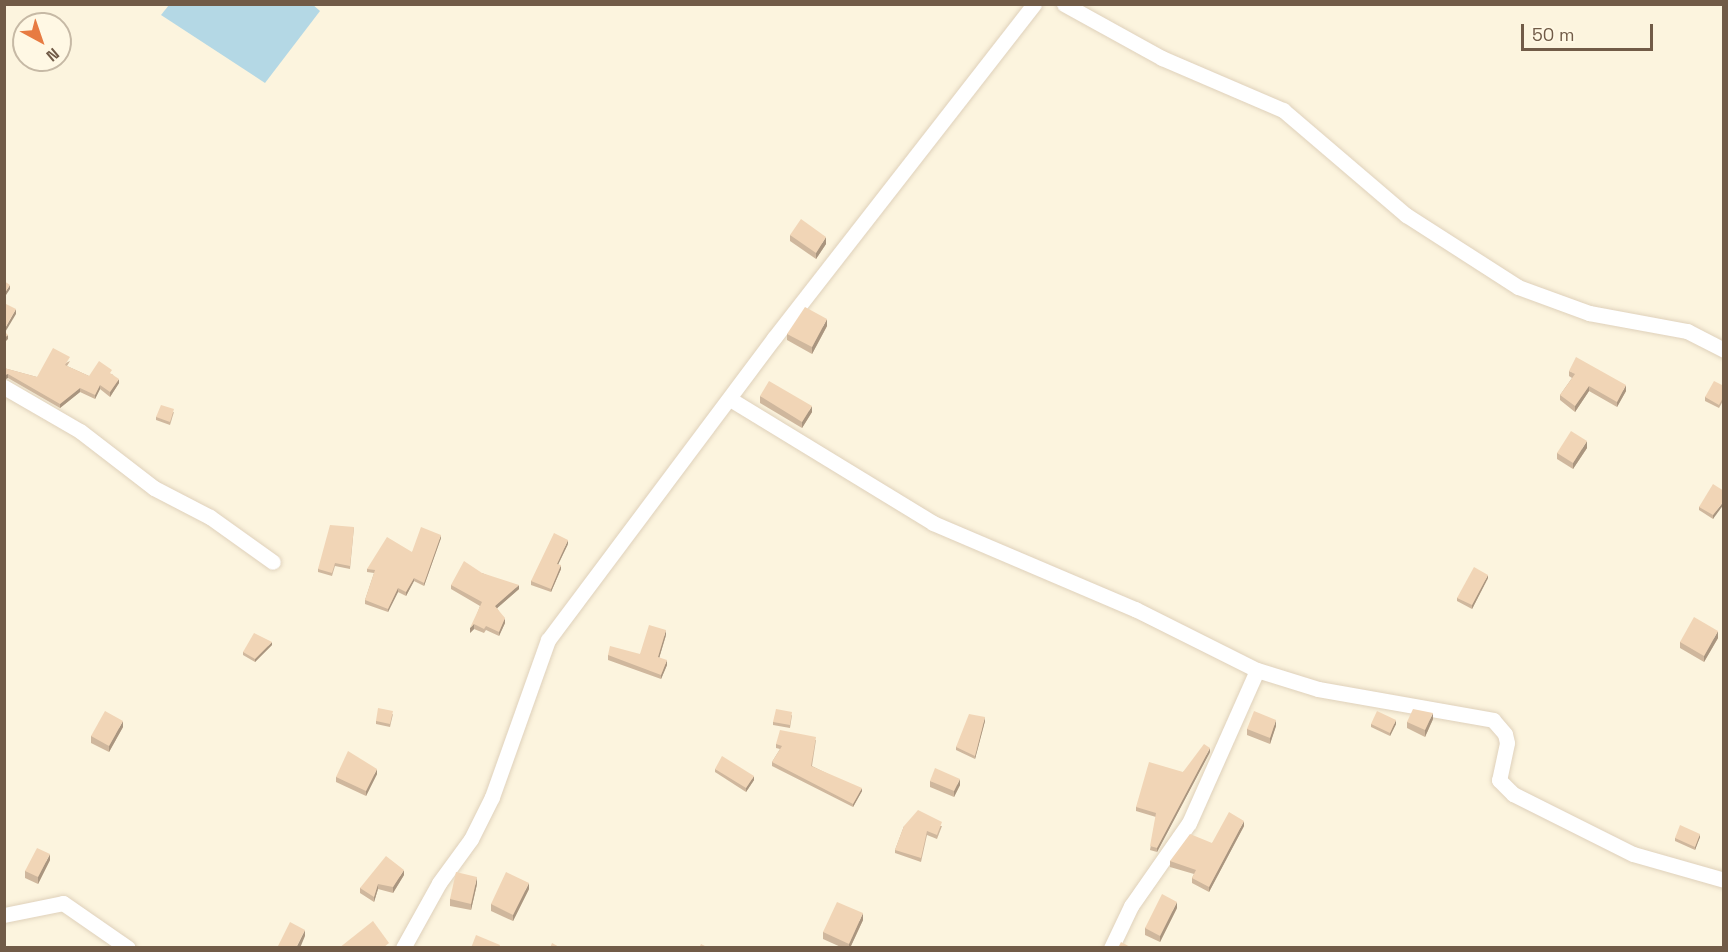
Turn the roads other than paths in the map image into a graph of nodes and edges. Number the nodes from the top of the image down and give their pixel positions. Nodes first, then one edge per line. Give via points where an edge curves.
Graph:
1 (1034, 4) edge
2 (1064, 4) edge
3 (1724, 350) edge
4 (4, 387) edge
5 (730, 399) junction
6 (273, 562) dead end
7 (1257, 670) junction
8 (1724, 880) edge
9 (4, 915) edge
10 (128, 948) edge
11 (404, 948) edge
12 (1111, 948) edge

1 - 5 street
2 - 3 street via 1162,58 1283,110 1406,215 1518,287 1589,313 1687,331
4 - 6 street via 80,430 154,488 210,517
5 - 7 street via 933,523 1135,609
5 - 11 street via 548,640 492,797 471,839 439,883
7 - 8 street via 1318,689 1493,720 1507,743 1499,780 1513,794 1633,854
7 - 12 street via 1189,823 1131,906
9 - 10 street via 63,903

